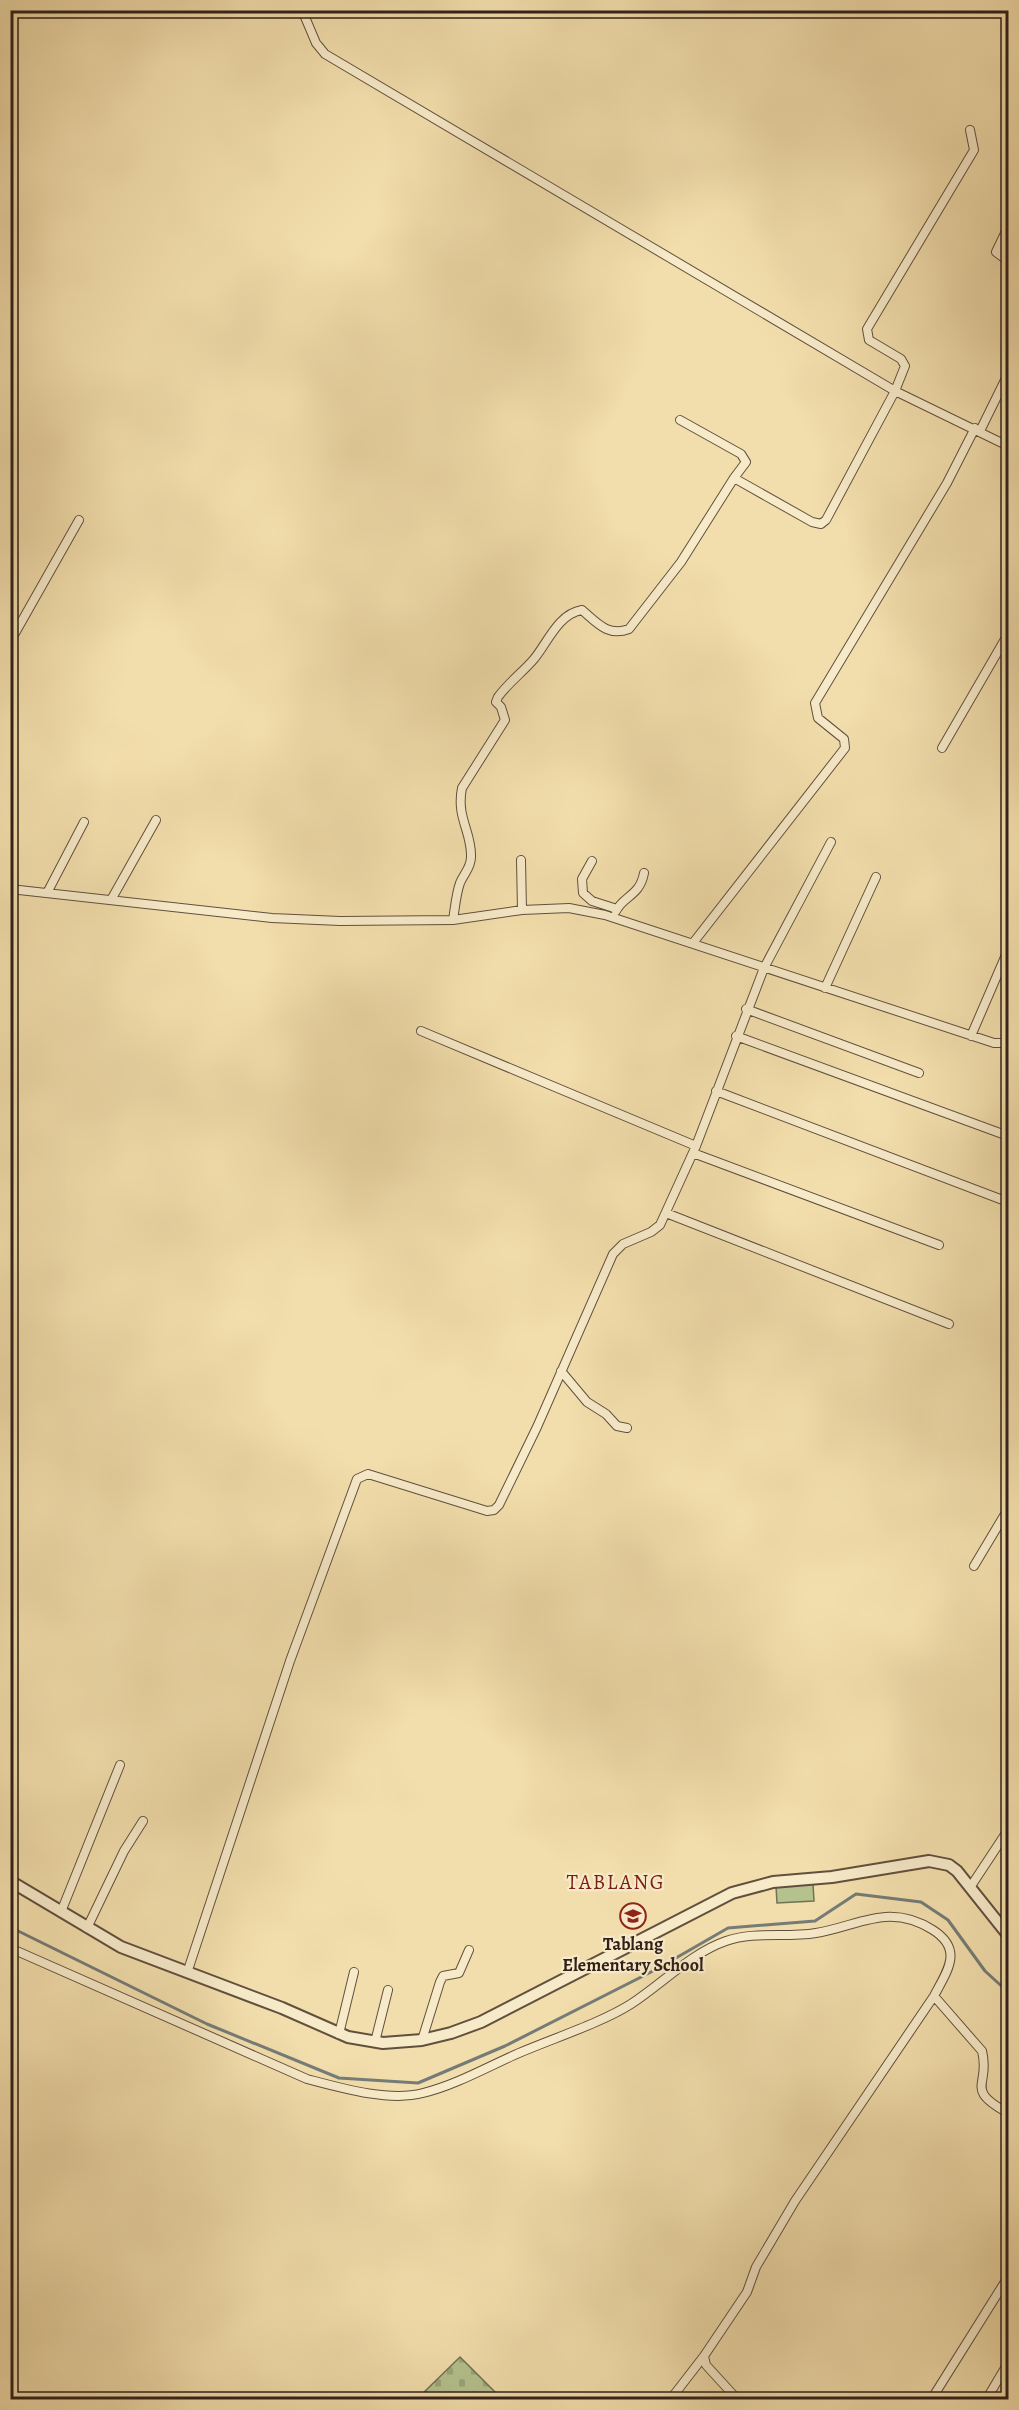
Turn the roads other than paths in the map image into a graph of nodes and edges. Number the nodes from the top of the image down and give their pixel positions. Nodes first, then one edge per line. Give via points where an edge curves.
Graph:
1 (302, 10) edge
2 (970, 130) dead end
3 (1008, 226) edge
4 (1008, 261) edge
5 (1008, 374) edge
6 (895, 391) junction
7 (680, 420) dead end
8 (978, 430) junction
9 (1008, 446) edge
10 (734, 478) junction
11 (79, 520) dead end
12 (1008, 634) edge
13 (10, 642) edge
14 (942, 748) dead end
15 (156, 820) dead end
16 (84, 822) dead end
17 (831, 842) dead end
18 (521, 860) dead end
19 (592, 861) dead end
20 (645, 873) dead end
21 (876, 877) dead end
22 (10, 889) edge
23 (47, 893) junction
24 (111, 900) junction
25 (522, 909) junction
26 (617, 909) junction
27 (614, 918) junction
28 (453, 920) junction
29 (693, 943) junction
30 (1008, 950) edge
31 (764, 968) junction
32 (825, 987) junction
33 (746, 1009) junction
34 (421, 1031) dead end
35 (736, 1036) junction
36 (971, 1036) junction
37 (1008, 1043) edge
38 (919, 1073) dead end
39 (716, 1091) junction
40 (1008, 1136) edge
41 (695, 1150) junction
42 (1008, 1202) edge
43 (666, 1213) junction
44 (939, 1245) dead end
45 (949, 1324) dead end
46 (561, 1371) junction
47 (627, 1428) dead end
48 (1008, 1509) edge
49 (974, 1566) dead end
50 (120, 1765) dead end
51 (143, 1821) dead end
52 (1008, 1830) edge
53 (10, 1881) edge
54 (971, 1886) junction
55 (61, 1912) junction
56 (87, 1928) junction
57 (1008, 1935) edge
58 (10, 1948) edge
59 (469, 1950) dead end
60 (188, 1971) junction
61 (354, 1972) dead end
62 (388, 1990) dead end
63 (934, 1996) junction
64 (339, 2034) junction
65 (422, 2040) junction
66 (375, 2042) junction
67 (1008, 2114) edge
68 (1008, 2277) edge
69 (704, 2356) junction
70 (1008, 2362) edge
71 (697, 2365) junction
72 (706, 2365) junction
73 (670, 2400) edge
74 (738, 2400) edge
75 (931, 2400) edge
76 (986, 2400) edge

1 - 6 street via 325,54
2 - 6 street via 974,150 867,329 869,340 903,362
3 - 4 street via 996,252
5 - 8 street
6 - 8 street
6 - 10 street via 821,524
7 - 10 street via 741,454 746,462
8 - 9 street
8 - 29 street via 815,703 818,718 844,739 845,748
10 - 28 street via 681,562 629,629 607,631 582,610 573,611 498,697 496,702 504,720 462,788 462,821 472,855 460,883
11 - 13 street
12 - 14 street
15 - 24 street
16 - 23 street
17 - 31 street
18 - 25 street
19 - 26 street via 582,879 583,893 592,901
20 - 26 street via 642,884
21 - 32 street
22 - 23 street
23 - 24 street
24 - 28 street via 272,918
25 - 27 street via 569,908
25 - 28 street
26 - 27 street
27 - 29 street
29 - 31 street
30 - 36 street
31 - 32 street
31 - 33 street
32 - 36 street
33 - 35 street
33 - 38 street
34 - 41 street
35 - 39 street
35 - 40 street
36 - 37 street
39 - 41 street
39 - 42 street
41 - 43 street
41 - 44 street
43 - 45 street
43 - 46 street via 651,1232 617,1248
46 - 47 street via 587,1402 620,1428
46 - 60 street via 494,1510 368,1474 357,1479 290,1661
48 - 49 street
50 - 55 street
51 - 56 street
52 - 54 street
53 - 55 street
54 - 57 street
54 - 65 street via 949,1865 929,1861 773,1882 732,1893 481,2022
55 - 56 street
56 - 60 street via 121,1947
58 - 63 street via 307,2079 357,2092 429,2092 629,2005 710,1948 738,1938 815,1933 868,1917 897,1917 925,1925 939,1934 952,1954
59 - 65 street via 459,1972 443,1976
60 - 64 street
61 - 64 street
62 - 66 street
63 - 67 street via 982,2051 982,2093
63 - 69 street via 795,2201 756,2266 747,2292
64 - 66 street
65 - 66 street
68 - 75 street
69 - 71 street
69 - 72 street
70 - 76 street
71 - 72 street
71 - 73 street
72 - 74 street

